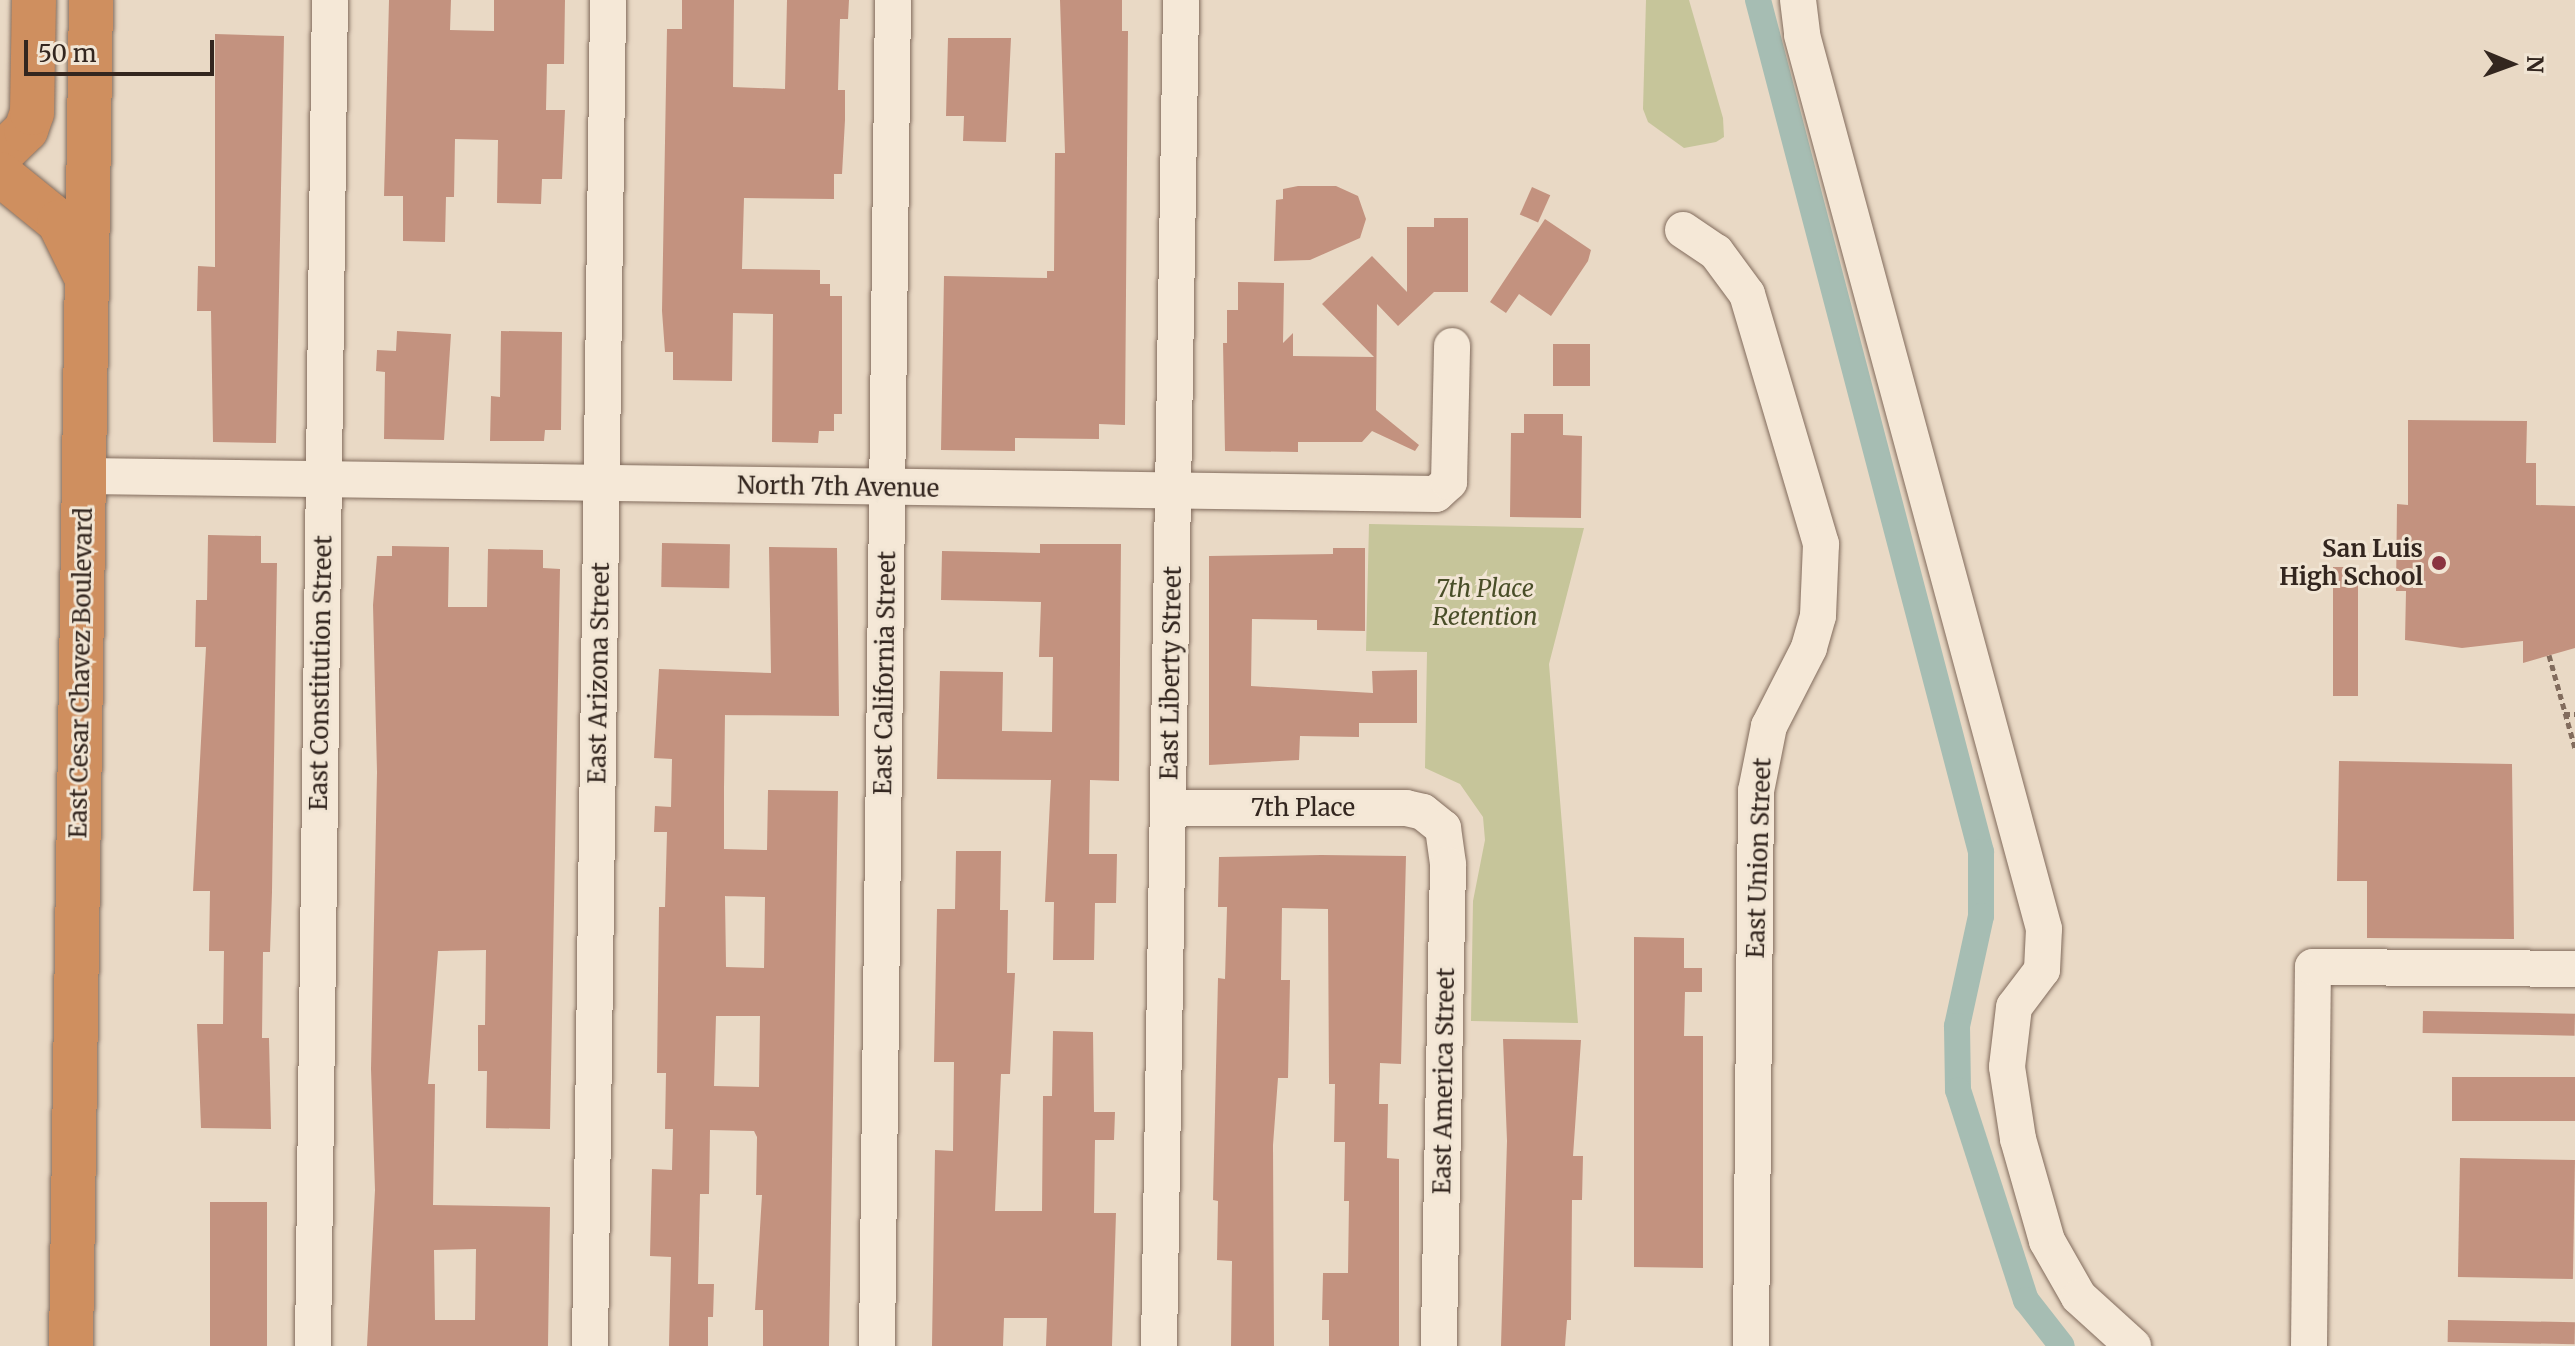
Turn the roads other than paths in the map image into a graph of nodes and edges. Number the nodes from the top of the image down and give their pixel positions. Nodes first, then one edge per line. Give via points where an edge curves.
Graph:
1 (34, 0) edge
2 (91, 0) edge
3 (330, 0) edge
4 (608, 0) edge
5 (893, 0) edge
6 (1181, 0) edge
7 (1798, 0) edge
8 (0, 155) edge
9 (0, 174) edge
10 (1683, 230) dead end
11 (88, 284) junction
12 (1452, 346) dead end
13 (85, 476) junction
14 (324, 480) junction
15 (601, 483) junction
16 (888, 487) junction
17 (1173, 492) junction
18 (1169, 808) junction
19 (1435, 819) joint
20 (2575, 969) edge
21 (71, 1346) edge
22 (313, 1346) edge
23 (590, 1346) edge
24 (877, 1346) edge
25 (1159, 1346) edge
26 (1439, 1346) edge
27 (1751, 1346) edge
28 (2133, 1346) edge
29 (2309, 1346) edge

1 - 8 highway via 32,113 26,130
2 - 11 highway, East Cesar Chavez Boulevard
3 - 14 street, East Constitution Street
4 - 15 street, East Arizona Street
5 - 16 street, East California Street
6 - 17 street, East Liberty Street
7 - 28 street via 1802,35 2044,929 2042,970 2014,1007 2007,1067 2018,1139 2047,1241 2079,1297
9 - 11 highway via 59,222
10 - 27 street, East Union Street via 1716,252 1747,294 1821,544 1818,616 1809,648 1769,726 1758,768
11 - 13 highway, East Cesar Chavez Boulevard
12 - 17 street, North 7th Avenue via 1449,482 1444,491
13 - 14 street, North 7th Avenue
13 - 21 highway, East Cesar Chavez Boulevard
14 - 15 street, North 7th Avenue
14 - 22 street, East Constitution Street
15 - 16 street, North 7th Avenue
15 - 23 street, East Arizona Street
16 - 17 street, North 7th Avenue
16 - 24 street, East California Street
17 - 18 street, East Liberty Street
18 - 19 street, 7th Place via 1406,808
18 - 25 street, East Liberty Street
19 - 26 street, East America Street via 1443,828 1448,865
20 - 29 street via 2313,967

